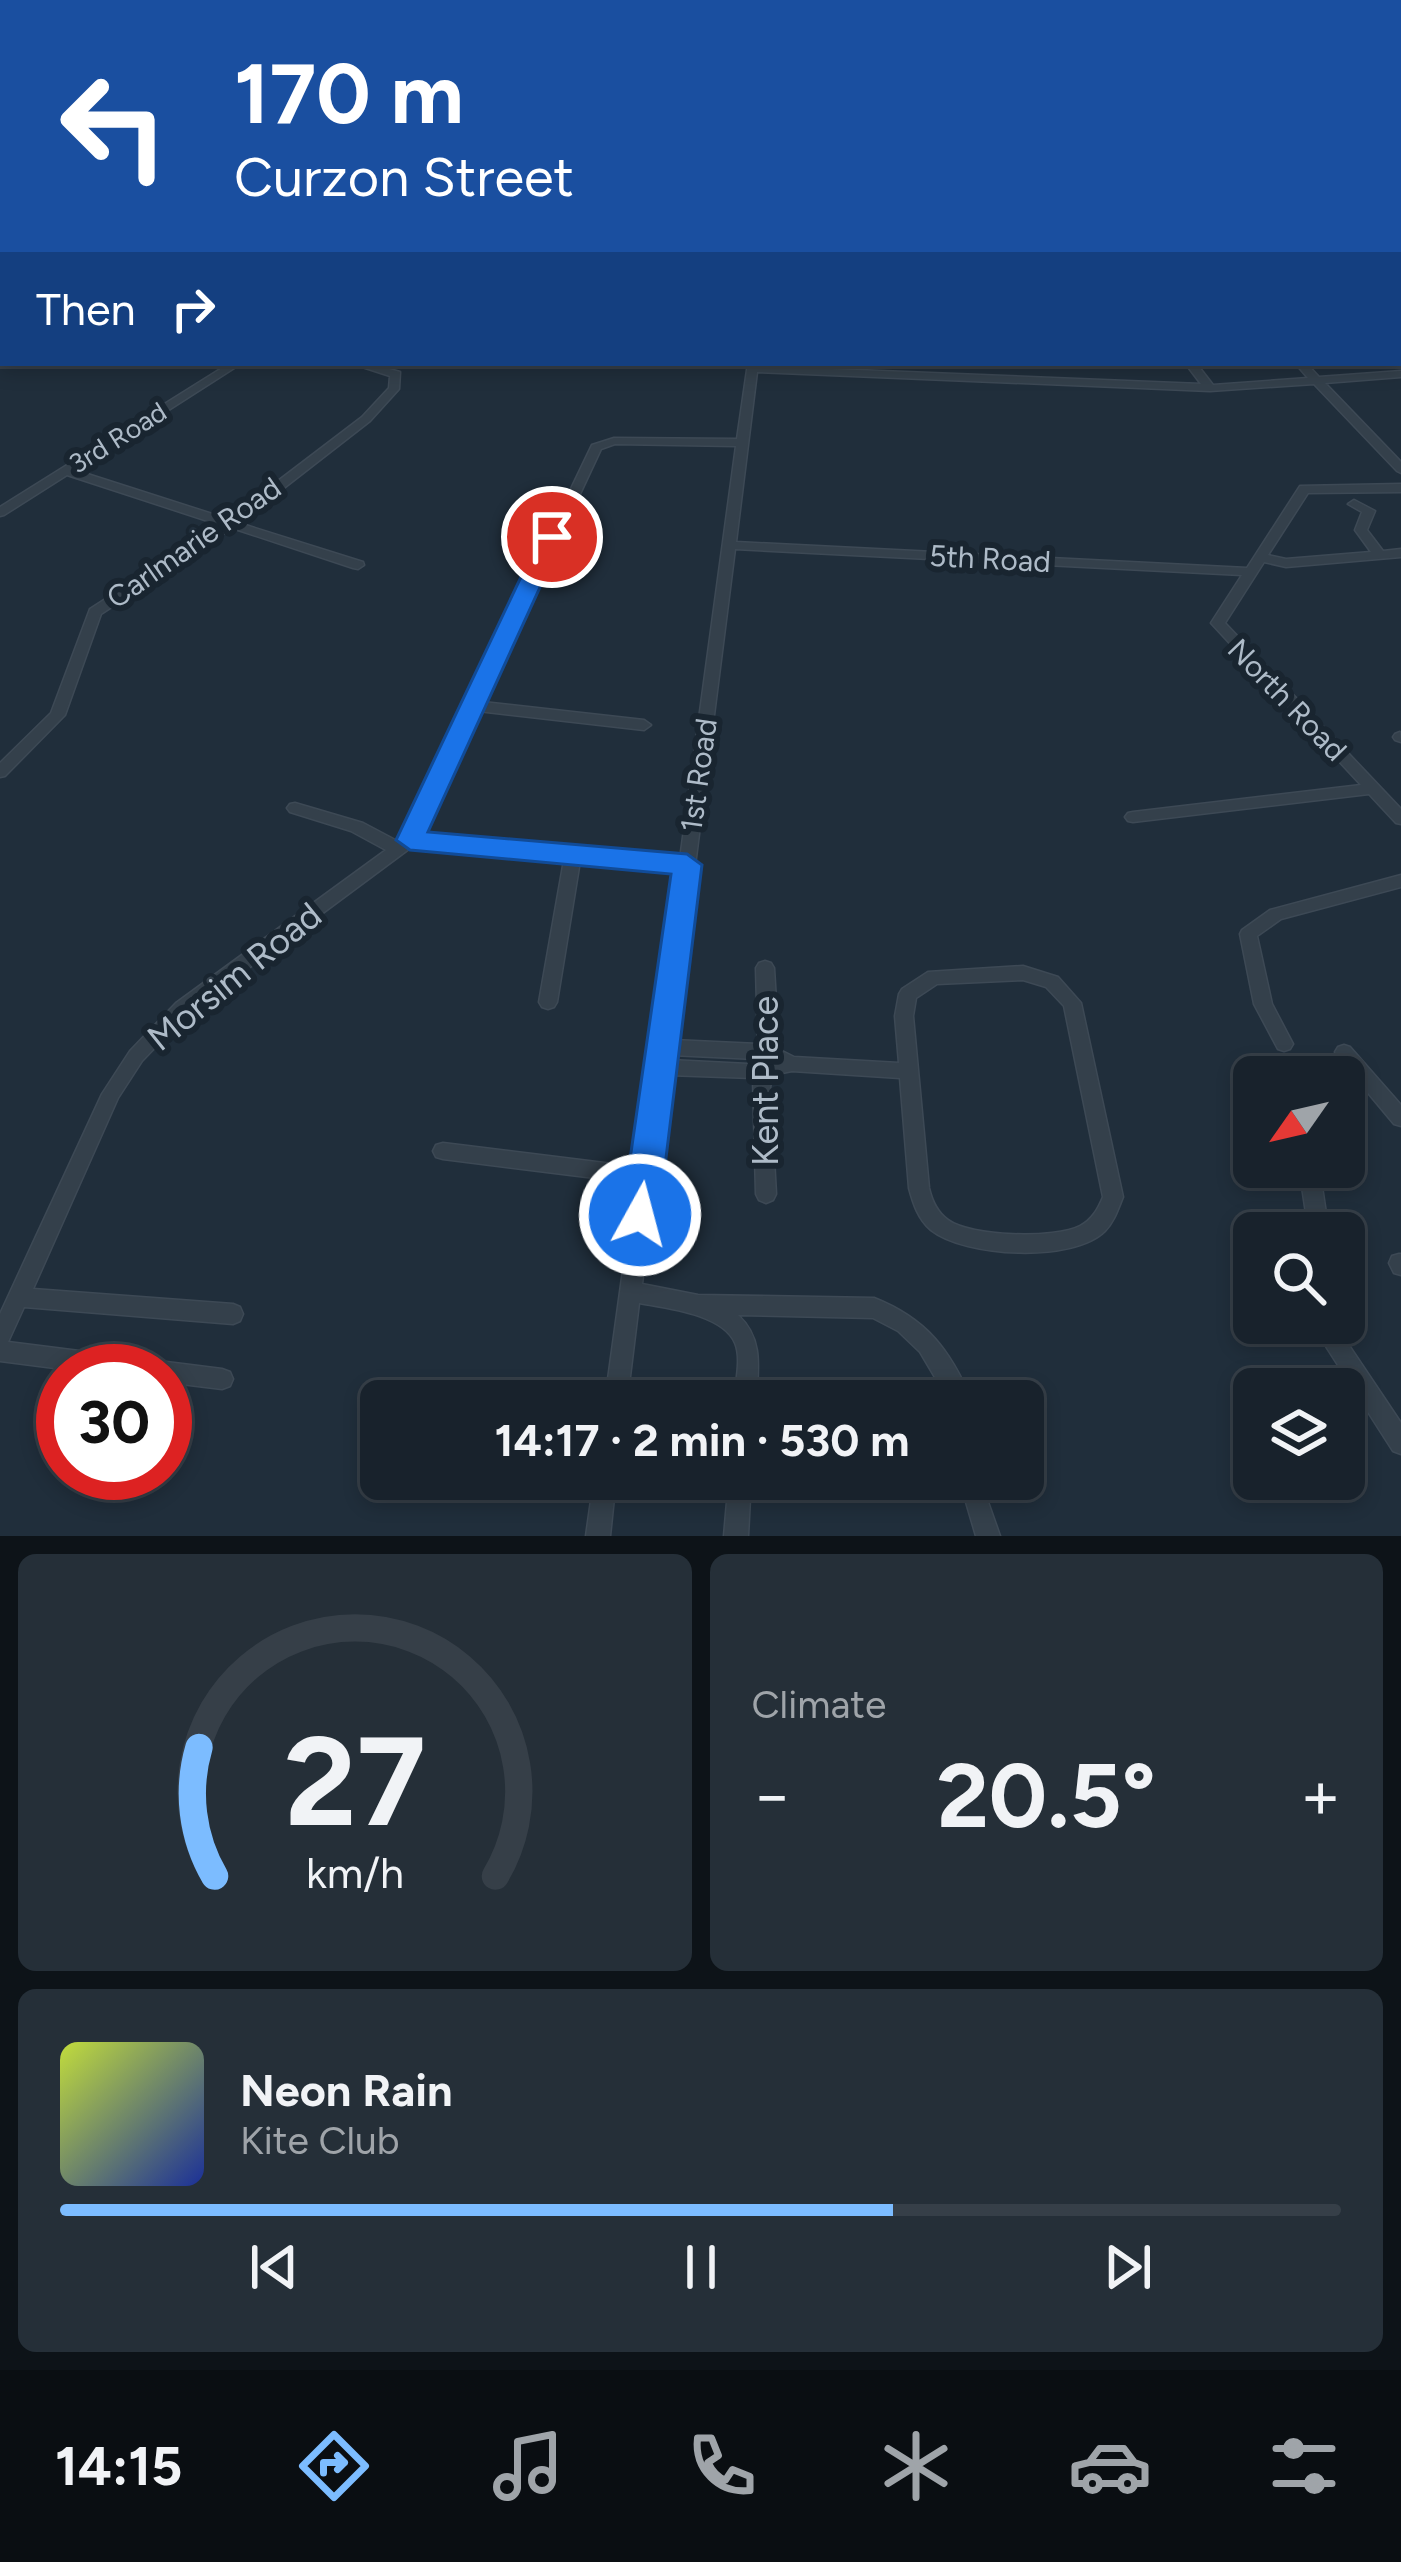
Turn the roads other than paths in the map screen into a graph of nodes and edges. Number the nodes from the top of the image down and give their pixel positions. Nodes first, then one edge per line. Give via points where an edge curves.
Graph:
1 (232, 366) edge
2 (366, 366) edge
3 (753, 366) edge
4 (1192, 366) edge
5 (1303, 366) edge
6 (1401, 374) edge
7 (1318, 381) junction
8 (1210, 388) junction
9 (743, 443) junction
10 (66, 470) junction
11 (1401, 470) edge
12 (1401, 488) edge
13 (1354, 504) dead end
14 (0, 512) edge
15 (230, 524) junction
16 (730, 545) junction
17 (1401, 553) edge
18 (1380, 555) junction
19 (1259, 557) junction
20 (358, 565) dead end
21 (1250, 572) junction
22 (470, 705) junction
23 (644, 725) dead end
24 (0, 772) edge
25 (1372, 788) junction
26 (295, 808) dead end
27 (1133, 817) dead end
28 (1401, 819) edge
29 (404, 845) junction
30 (574, 855) junction
31 (687, 865) junction
32 (1401, 881) edge
33 (765, 968) dead end
34 (548, 1002) dead end
35 (1284, 1044) dead end
36 (1344, 1052) dead end
37 (661, 1057) junction
38 (763, 1062) junction
39 (908, 1072) junction
40 (1401, 1118) edge
41 (443, 1151) dead end
42 (646, 1176) junction
43 (766, 1194) dead end
44 (631, 1292) junction
45 (18, 1297) junction
46 (698, 1305) junction
47 (233, 1314) dead end
48 (0, 1337) edge
49 (1336, 1344) edge
50 (0, 1351) edge
51 (36, 1355) edge
52 (192, 1375) edge
53 (222, 1379) dead end
54 (619, 1380) edge
55 (746, 1380) edge
56 (949, 1380) edge
57 (1401, 1443) edge
58 (602, 1500) edge
59 (739, 1500) edge
60 (976, 1500) edge
61 (598, 1536) edge
62 (736, 1536) edge
63 (988, 1536) edge

1 - 10 street, 3rd Road
2 - 15 street, Carlmarie Road via 396,374 394,388
3 - 8 street
3 - 9 street, 1st Road
4 - 8 street
5 - 7 street
6 - 7 street
7 - 8 street
7 - 11 street
9 - 16 street, 1st Road
9 - 22 street via 621,440 596,447
10 - 14 street, 3rd Road
10 - 15 street
12 - 19 street via 1304,489
13 - 18 street via 1369,511 1361,530
15 - 20 street
15 - 24 street, Carlmarie Road via 95,612 58,715
16 - 21 street, 5th Road
16 - 31 street, 1st Road
17 - 18 street
18 - 19 street via 1286,563
19 - 21 street
21 - 25 street, North Road via 1219,628
22 - 23 street
22 - 29 street
25 - 27 street
25 - 28 street, North Road
26 - 29 street
29 - 30 street
29 - 45 street, Morsim Road via 208,988 136,1056
30 - 31 street
30 - 34 street
31 - 37 street, 1st Road
32 - 35 street via 1276,914 1248,934 1263,1004
33 - 38 street, Kent Place
36 - 40 street
37 - 38 street
37 - 42 street, 1st Road
38 - 39 street
38 - 43 street, Kent Place
39 - 39 street via 921,1202 938,1225 967,1239 1053,1243 1084,1235 1109,1214 1110,1178 1077,1022 1052,982 1023,974 923,980 905,1006
41 - 42 street
42 - 44 street, 1st Road
44 - 46 street
44 - 54 street, 1st Road
45 - 47 street
45 - 48 street, Morsim Road
46 - 55 street via 742,1329
46 - 56 street via 861,1305 886,1312 926,1339
49 - 57 street
50 - 51 street
52 - 53 street
58 - 61 street
59 - 62 street
60 - 63 street

